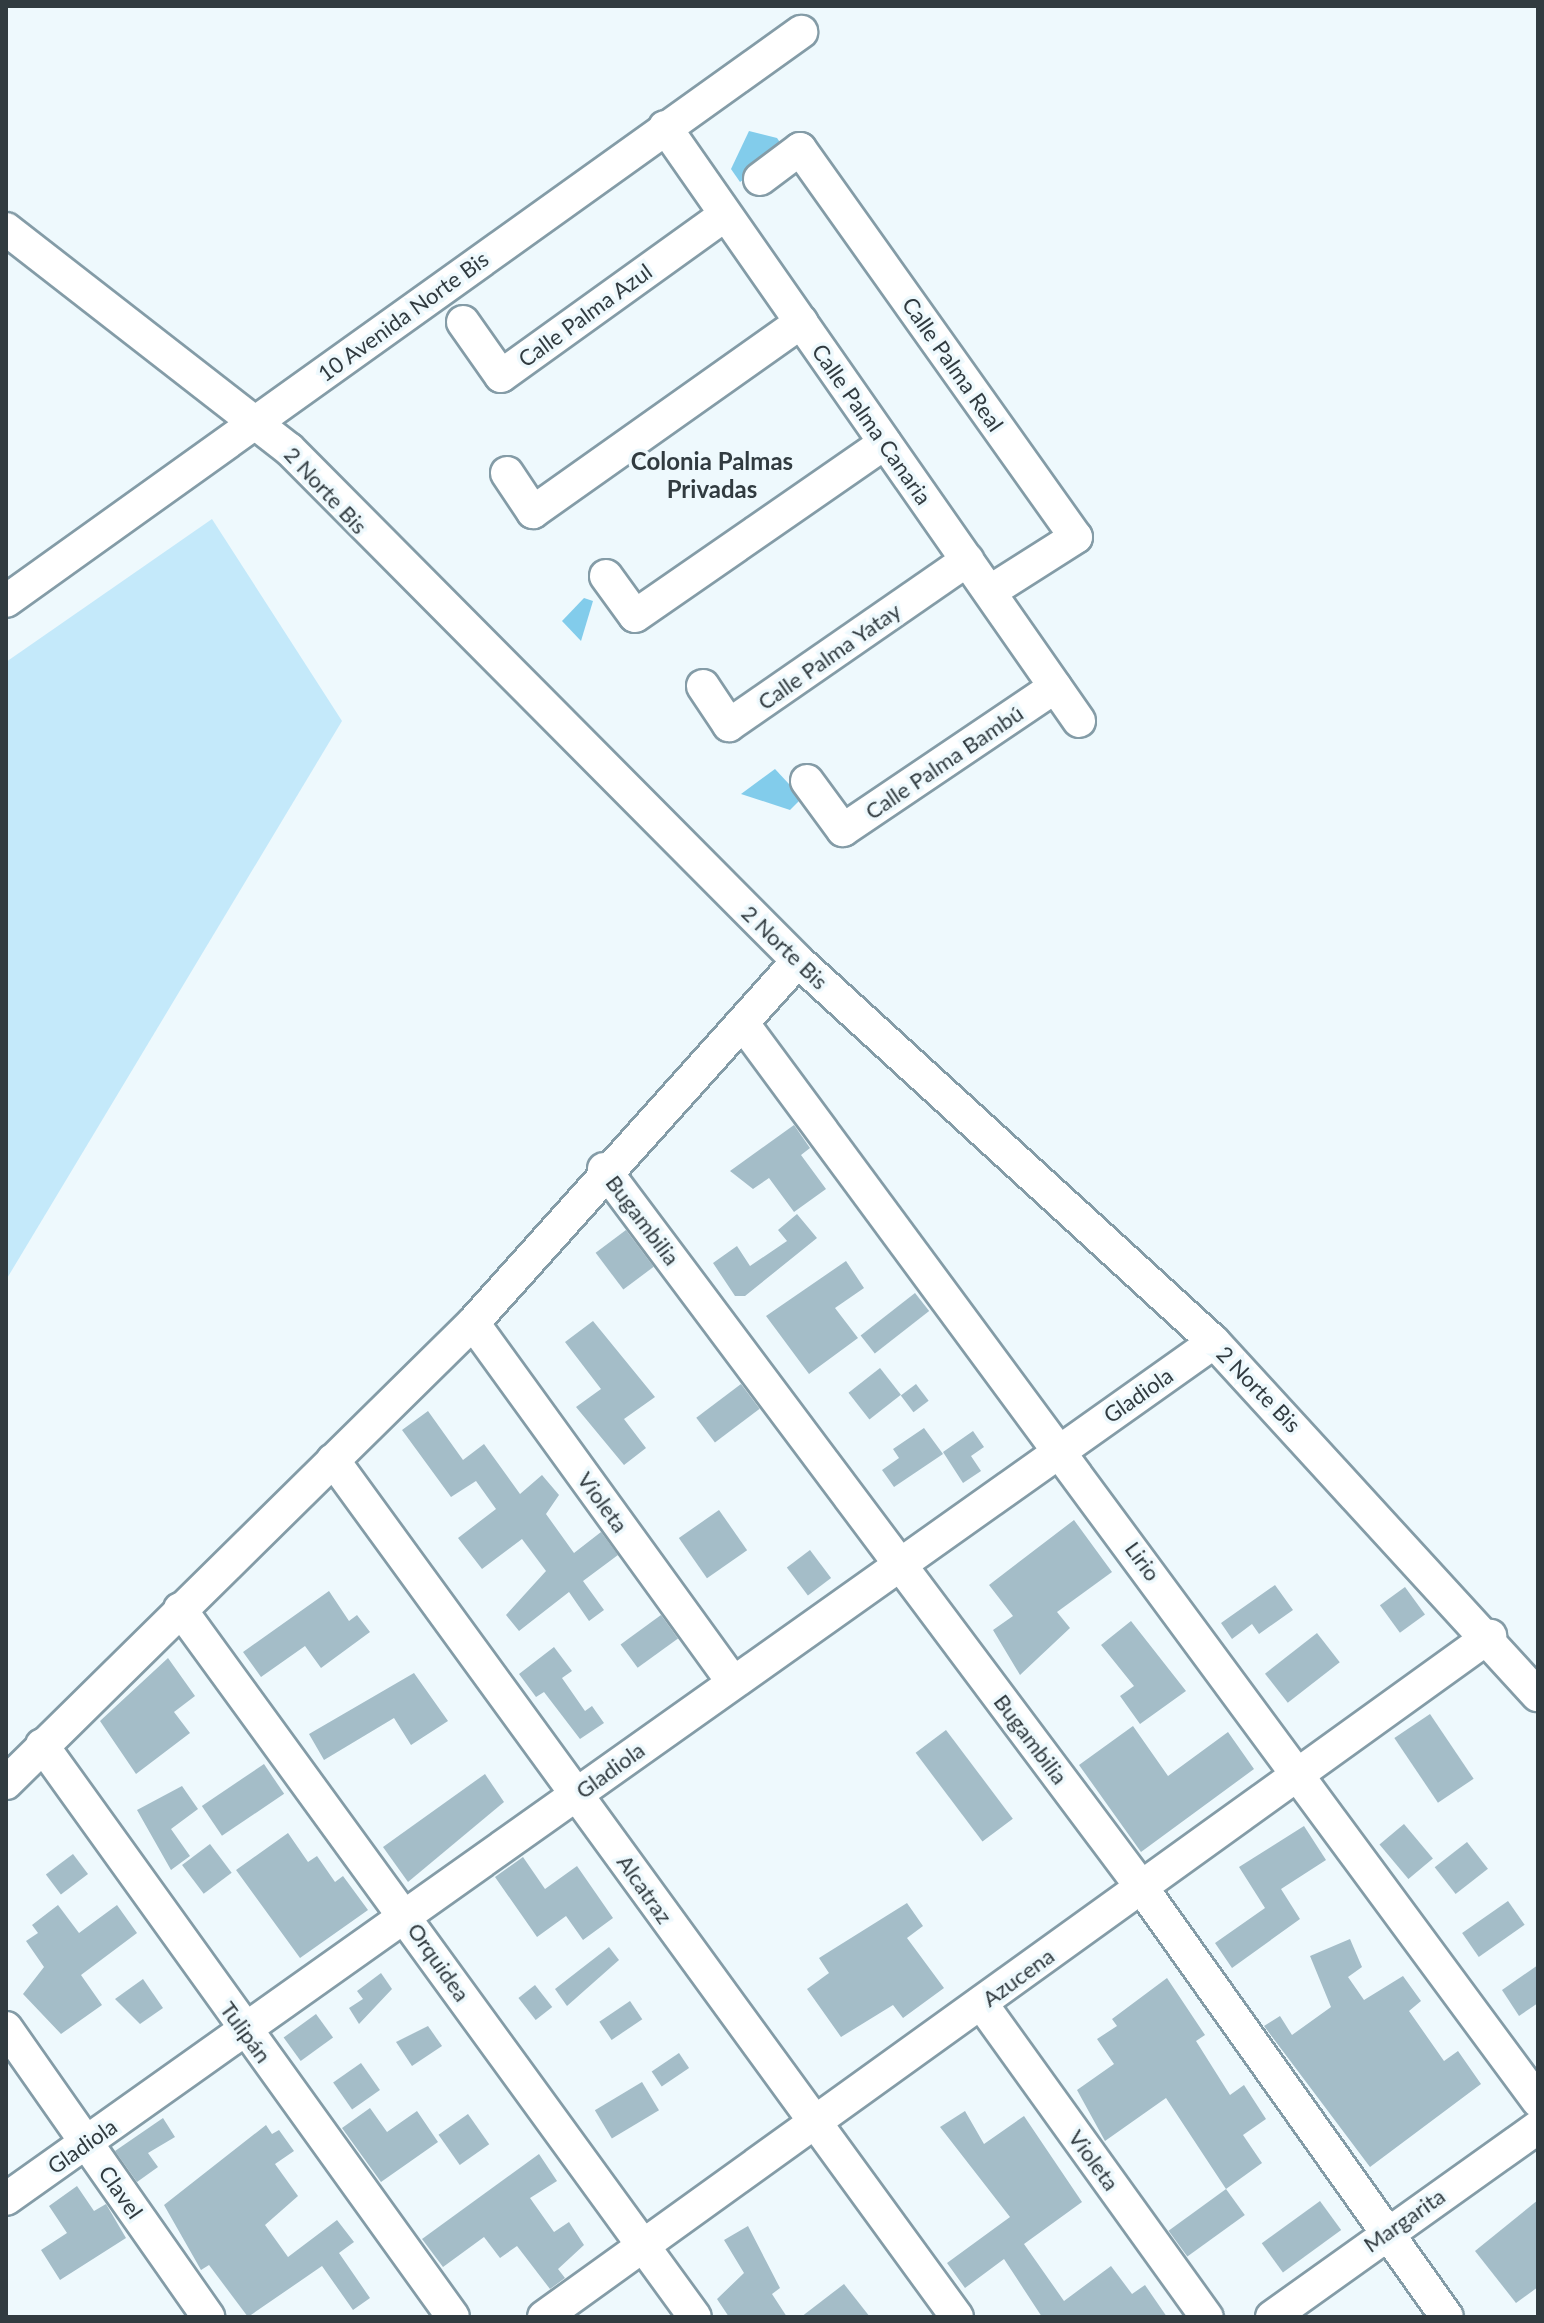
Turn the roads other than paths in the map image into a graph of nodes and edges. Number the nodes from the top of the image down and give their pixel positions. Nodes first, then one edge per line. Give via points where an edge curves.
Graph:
1 (801, 32) dead end
2 (665, 127) junction
3 (760, 179) dead end
4 (724, 216) junction
5 (6, 229) edge
6 (463, 322) dead end
7 (801, 322) junction
8 (259, 420) junction
9 (885, 443) junction
10 (507, 473) dead end
11 (967, 560) junction
12 (606, 576) dead end
13 (991, 591) junction
14 (6, 601) edge
15 (703, 686) dead end
16 (1055, 687) junction
17 (1079, 721) dead end
18 (807, 781) dead end
19 (798, 961) junction
20 (744, 1025) junction
21 (604, 1169) junction
22 (473, 1323) junction
23 (1214, 1342) junction
24 (1061, 1449) junction
25 (333, 1460) junction
26 (900, 1563) junction
27 (180, 1609) junction
28 (1490, 1636) junction
29 (733, 1682) junction
30 (1538, 1695) edge
31 (42, 1745) junction
32 (1297, 1774) junction
33 (6, 1783) edge
34 (577, 1794) junction
35 (1142, 1888) junction
36 (408, 1917) junction
37 (981, 2003) junction
38 (6, 2028) edge
39 (244, 2030) junction
40 (1538, 2101) edge
41 (810, 2123) junction
42 (1538, 2127) edge
43 (87, 2143) junction
44 (6, 2199) edge
45 (1386, 2231) junction
46 (641, 2246) junction
47 (208, 2317) edge
48 (453, 2317) edge
49 (544, 2317) edge
50 (695, 2317) edge
51 (957, 2317) edge
52 (1207, 2317) edge
53 (1272, 2317) edge
54 (1447, 2317) edge

1 - 2 street, 10 Avenida Norte Bis
2 - 4 street, Calle Palma Canaria
2 - 8 street, 10 Avenida Norte Bis
3 - 13 street, Calle Palma Real via 800,149 1076,537
4 - 6 street, Calle Palma Azul via 501,376
4 - 7 street, Calle Palma Canaria
5 - 8 street, 2 Norte Bis
7 - 9 street, Calle Palma Canaria
7 - 10 street via 533,512
8 - 14 street, 10 Avenida Norte Bis
8 - 19 street, 2 Norte Bis
9 - 11 street, Calle Palma Canaria
9 - 12 street via 635,616
11 - 13 street, Calle Palma Canaria
11 - 15 street, Calle Palma Yatay via 729,725
13 - 16 street, Calle Palma Canaria
16 - 17 street, Calle Palma Canaria
16 - 18 street, Calle Palma Bambú via 843,830
19 - 20 street
19 - 23 street, 2 Norte Bis
20 - 21 street
20 - 24 street, Lirio
21 - 22 street
21 - 26 street, Bugambilia
22 - 25 street
22 - 29 street, Violeta
23 - 24 street, Gladiola
23 - 28 street, 2 Norte Bis
24 - 26 street, Gladiola
24 - 32 street, Lirio
25 - 27 street
25 - 34 street, Alcatraz
26 - 29 street, Gladiola
26 - 35 street, Bugambilia
27 - 31 street
27 - 36 street, Orquidea
28 - 30 street, 2 Norte Bis
28 - 32 street, Azucena
29 - 34 street, Gladiola
31 - 33 street
31 - 39 street, Tulipán
32 - 35 street, Azucena
32 - 40 street, Lirio
34 - 36 street, Gladiola
34 - 41 street, Alcatraz
35 - 37 street, Azucena
35 - 45 street, Bugambilia
36 - 39 street, Gladiola
36 - 46 street, Orquidea
37 - 41 street, Azucena
37 - 52 street, Violeta
38 - 43 street, Clavel
39 - 43 street, Gladiola
39 - 48 street, Tulipán
41 - 46 street, Azucena
41 - 51 street, Alcatraz
42 - 45 street, Margarita
43 - 44 street, Gladiola
43 - 47 street, Clavel
45 - 53 street, Margarita
45 - 54 street, Bugambilia
46 - 49 street, Azucena
46 - 50 street, Orquidea

